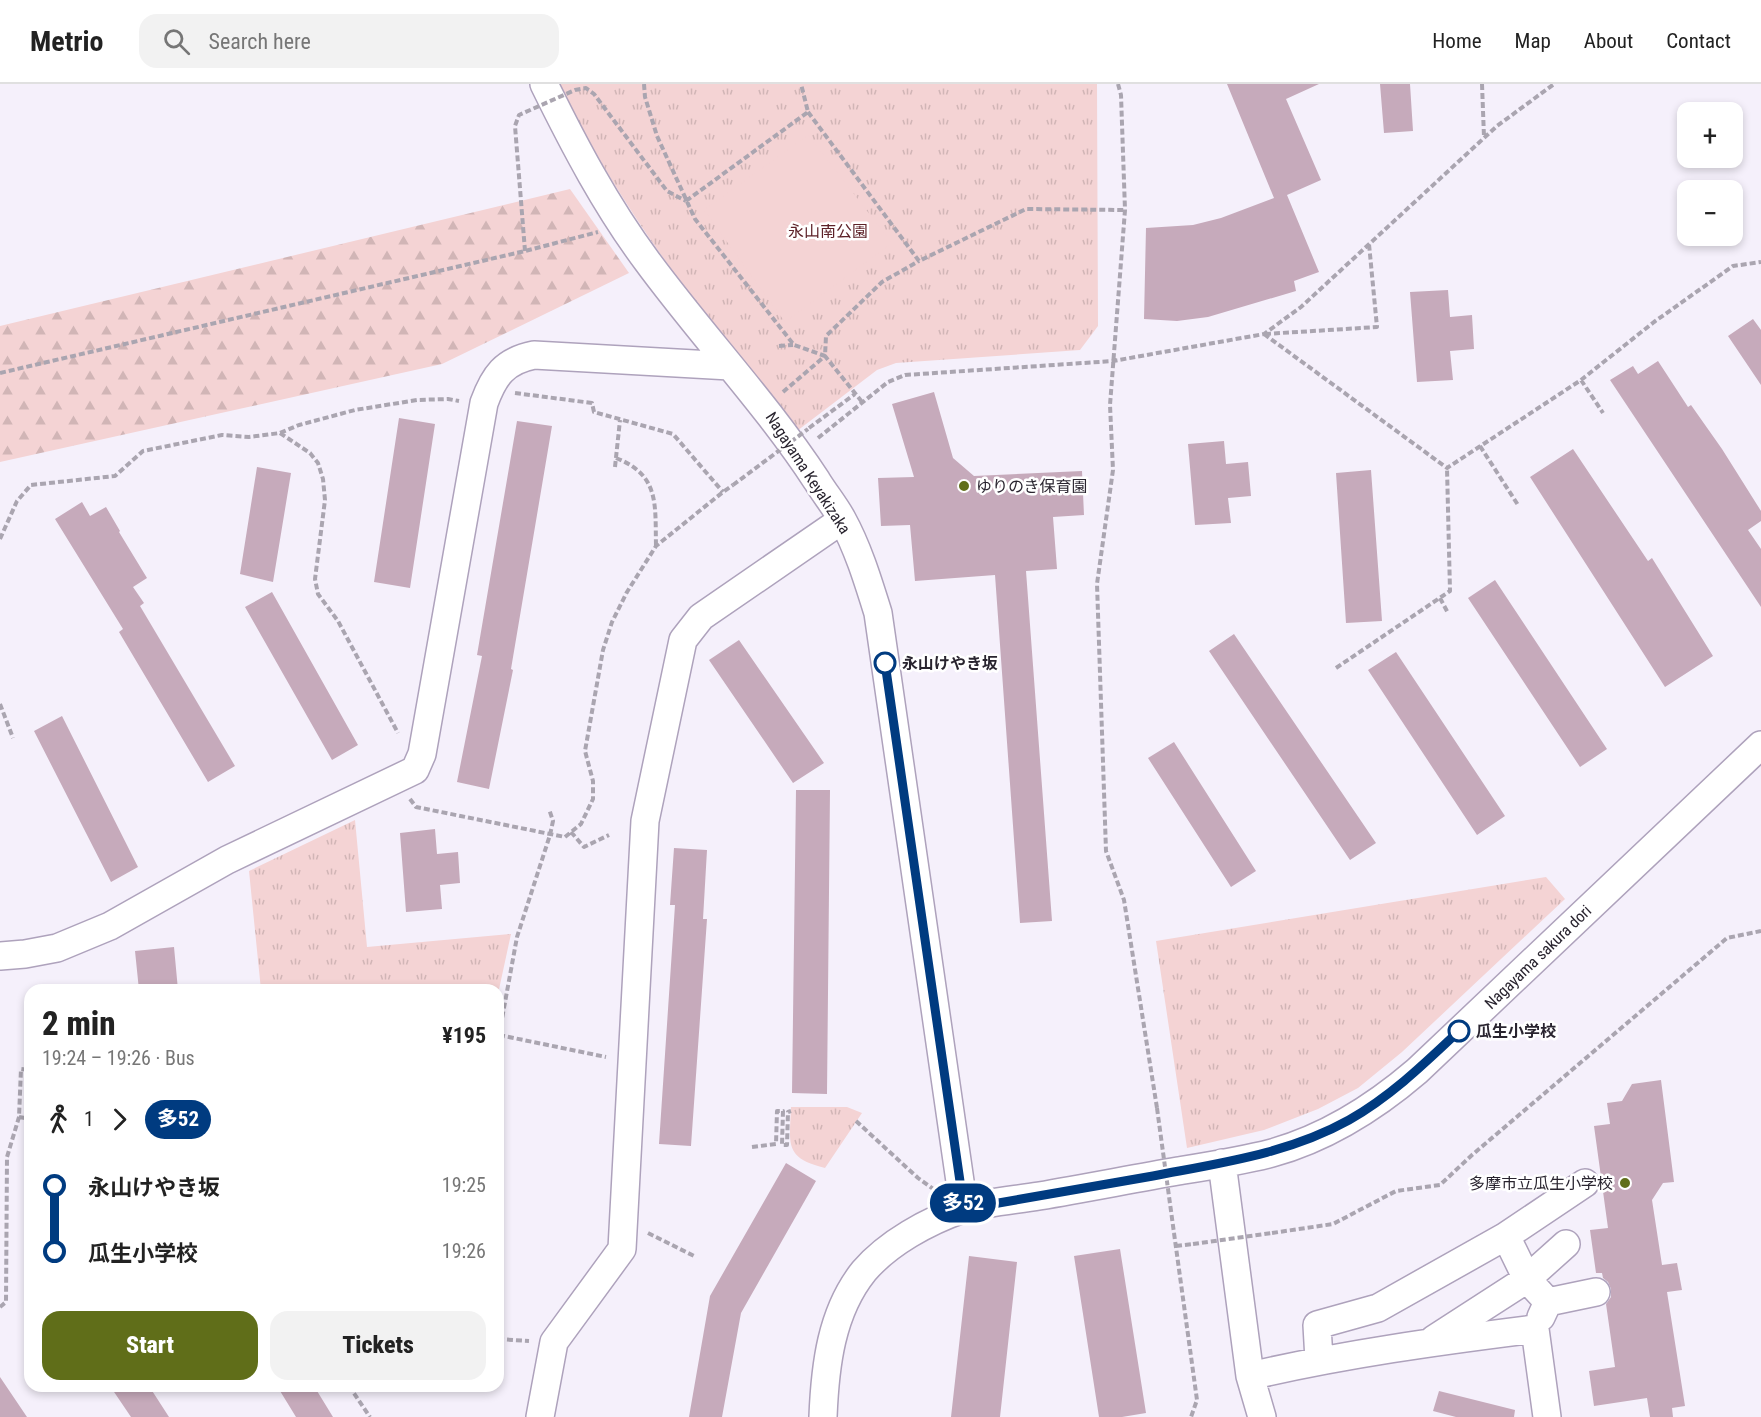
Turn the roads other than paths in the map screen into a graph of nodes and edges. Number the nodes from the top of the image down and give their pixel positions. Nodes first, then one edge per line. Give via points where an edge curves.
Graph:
1 (544, 84) edge
2 (730, 366) junction
3 (842, 520) junction
4 (1761, 745) edge
5 (0, 956) edge
6 (1222, 1164) junction
7 (1585, 1183) dead end
8 (964, 1209) junction
9 (1506, 1236) junction
10 (1566, 1245) dead end
11 (1527, 1279) junction
12 (1596, 1292) dead end
13 (1548, 1302) junction
14 (1536, 1329) junction
15 (1428, 1342) junction
16 (1319, 1360) junction
17 (1250, 1376) junction
18 (540, 1417) edge
19 (823, 1417) edge
20 (1262, 1417) edge
21 (1547, 1417) edge

1 - 2 street, Nagayama Keyakizaka via 594,181 622,225
2 - 3 street, Nagayama Keyakizaka via 765,407 803,441
2 - 5 street via 534,355 506,366 492,383 484,403 422,754 415,770 227,860 110,926 57,948
3 - 8 street, Nagayama Keyakizaka via 866,572 878,613
3 - 18 street via 701,617 683,640 645,821 622,1249 554,1342
4 - 6 street, Nagayama sakura dori via 1394,1090 1349,1120 1308,1139
6 - 8 street, Nagayama sakura dori
6 - 17 street
7 - 9 street
8 - 19 street, Nagayama sakura dori via 910,1233 885,1251 849,1292 830,1349
9 - 11 street
9 - 16 street via 1378,1308 1317,1325
10 - 11 street
11 - 13 street
11 - 15 street
12 - 13 street
13 - 14 street
14 - 15 street
14 - 21 street
15 - 16 street
16 - 17 street
17 - 20 street

